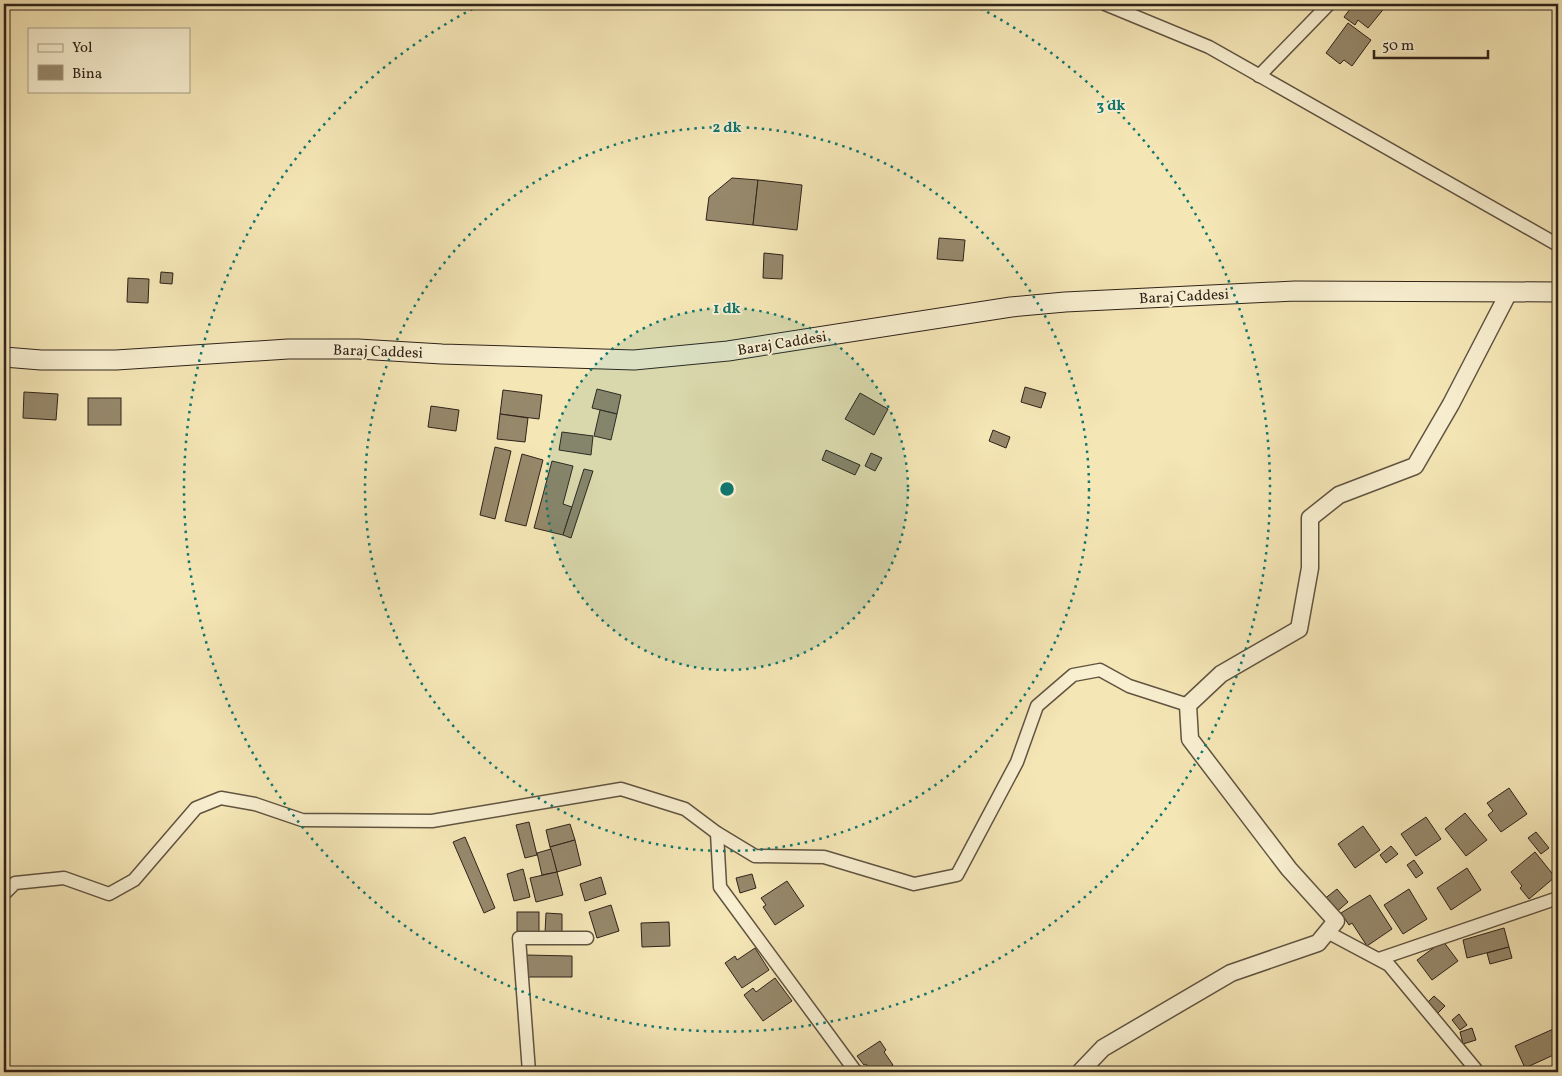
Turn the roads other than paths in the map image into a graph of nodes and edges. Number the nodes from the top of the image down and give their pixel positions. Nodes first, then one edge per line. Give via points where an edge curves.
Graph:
1 (1105, 4) edge
2 (1329, 4) edge
3 (1259, 76) junction
4 (1558, 245) edge
5 (1508, 292) junction
6 (1558, 292) edge
7 (4, 357) edge
8 (1188, 705) junction
9 (716, 832) junction
10 (4, 894) edge
11 (1558, 898) edge
12 (1327, 932) junction
13 (587, 938) dead end
14 (1378, 959) junction
15 (529, 1072) edge
16 (856, 1072) edge
17 (1080, 1072) edge
18 (1478, 1072) edge

1 - 3 street via 1209,47
2 - 3 street
3 - 4 street
5 - 6 main road, Baraj Caddesi
5 - 7 main road, Baraj Caddesi via 1296,290 1065,302 1011,307 728,351 634,360 358,349 288,349 116,360
5 - 8 street via 1451,404 1415,466 1339,495 1310,518 1310,568 1299,629 1221,674
8 - 9 street via 1129,686 1100,670 1073,675 1037,706 1017,762 957,875 914,884 824,857 755,856
8 - 12 street via 1190,739 1289,869 1336,921
9 - 10 street via 685,809 622,789 432,821 302,820 255,804 221,798 196,808 134,880 109,894 64,878 15,883
9 - 16 street via 720,887
11 - 14 street
12 - 14 street
12 - 17 street via 1318,943 1232,973 1103,1048
13 - 15 street via 519,938
14 - 18 street via 1389,965

